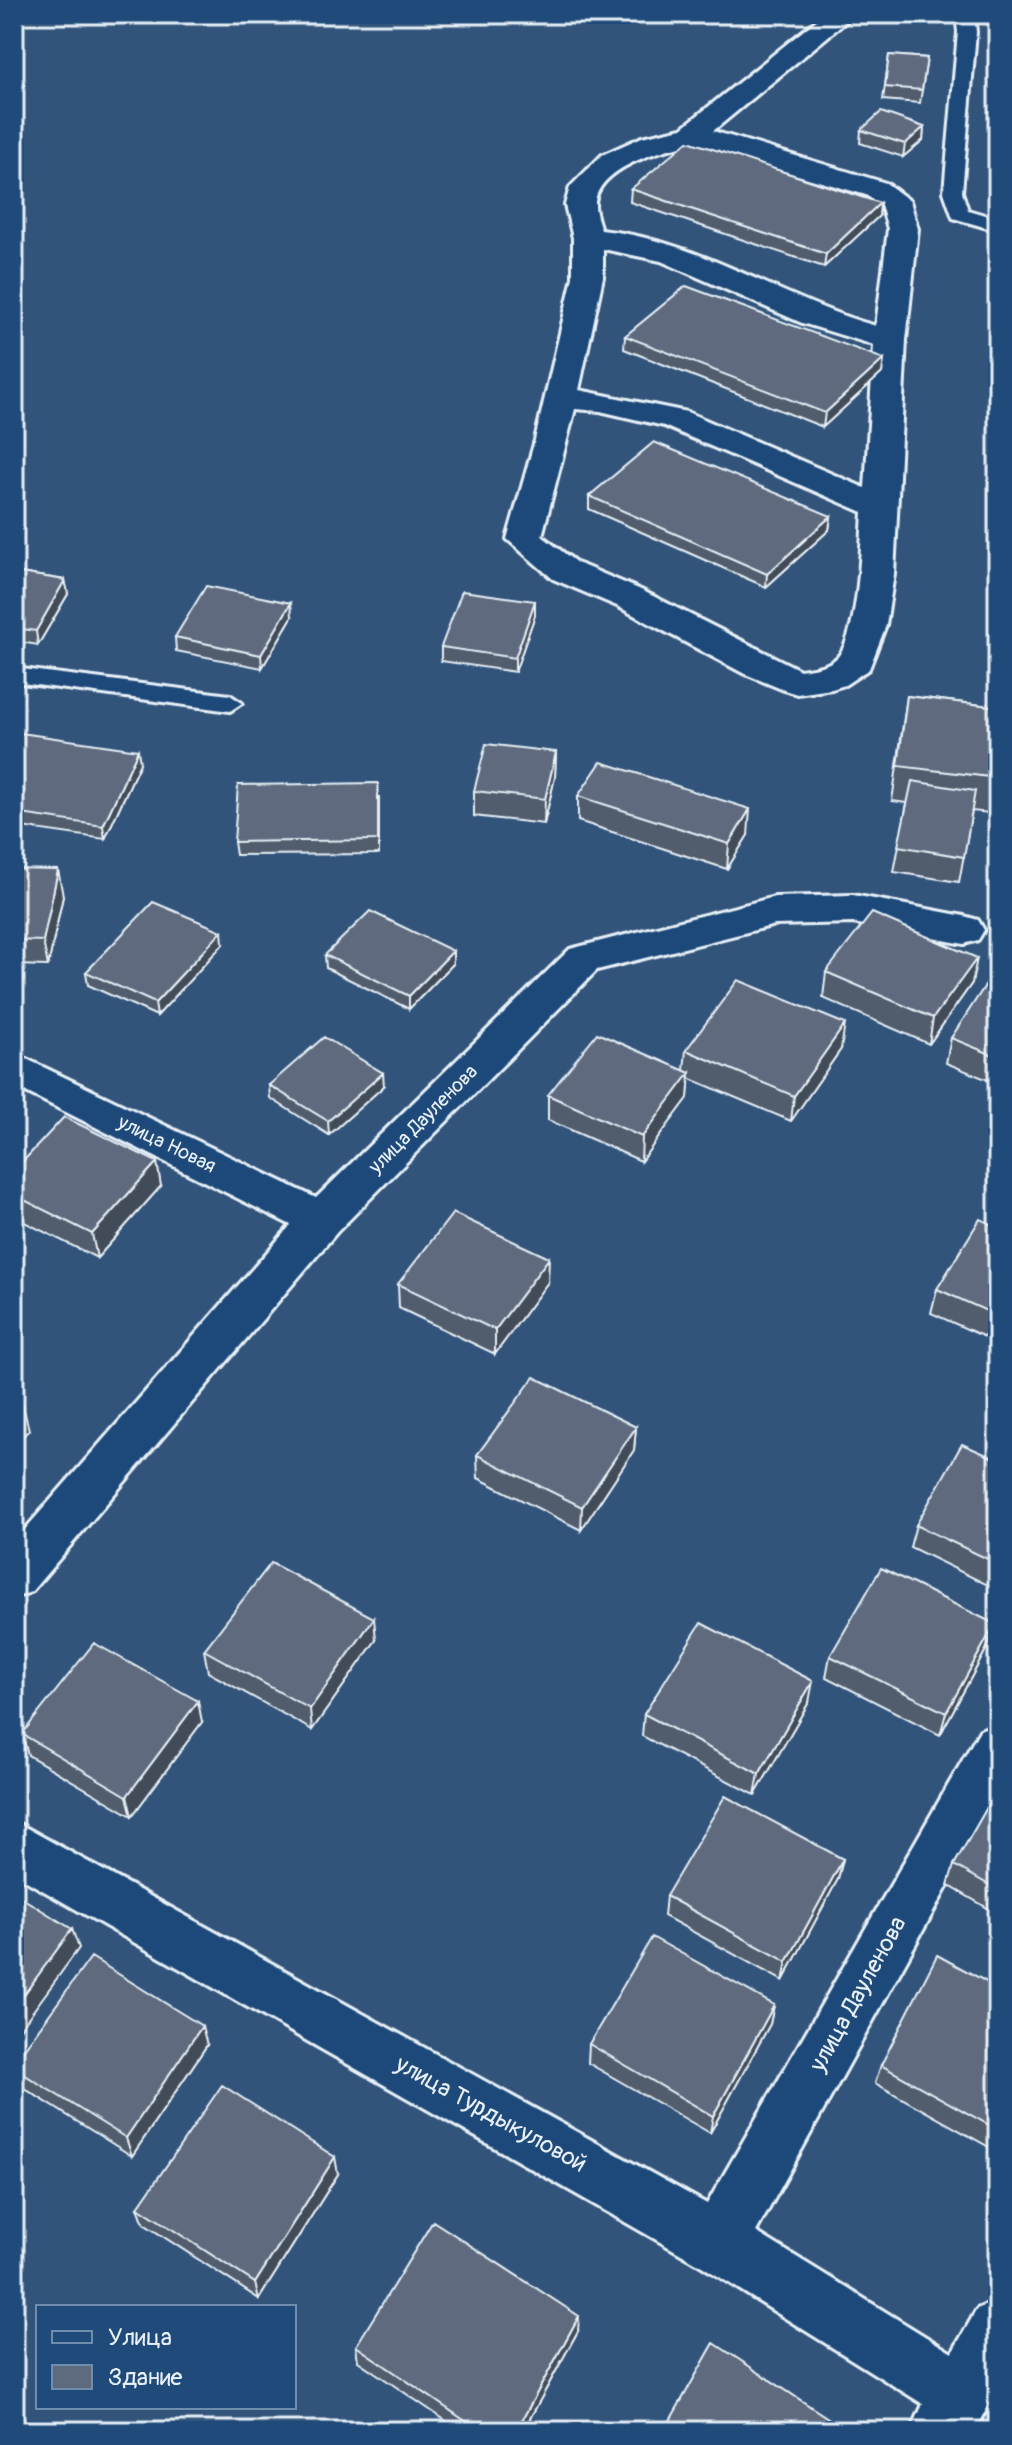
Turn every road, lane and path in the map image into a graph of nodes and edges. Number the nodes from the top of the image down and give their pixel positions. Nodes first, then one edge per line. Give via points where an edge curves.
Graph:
1 (841, 14) edge
2 (965, 14) edge
3 (691, 135) junction
4 (998, 225) edge
5 (588, 238) junction
6 (890, 340) junction
7 (562, 398) junction
8 (879, 506) junction
9 (14, 675) edge
10 (230, 703) dead end
11 (964, 930) dead end
12 (14, 1068) edge
13 (321, 1220) junction
14 (14, 1577) edge
15 (998, 1746) edge
16 (14, 1846) edge
17 (718, 2242) junction
18 (998, 2330) edge
19 (951, 2412) edge

1 - 3 street
2 - 4 lane via 953,192 960,214
3 - 5 street via 652,143 596,173 580,205
3 - 6 street via 857,182 895,201 903,229
5 - 6 street via 646,245 832,324
5 - 7 street via 588,277
6 - 8 street
7 - 8 street via 675,419
7 - 8 street via 524,539 565,571 797,682 832,677 856,661 877,574
9 - 10 lane
11 - 13 street, улица Дауленова via 853,909 775,911 584,959
12 - 13 street, улица Новая
13 - 14 street, улица Дауленова
15 - 17 street, улица Дауленова
16 - 17 street, улица Турдыкуловой
17 - 19 street, улица Турдыкуловой
18 - 19 street

